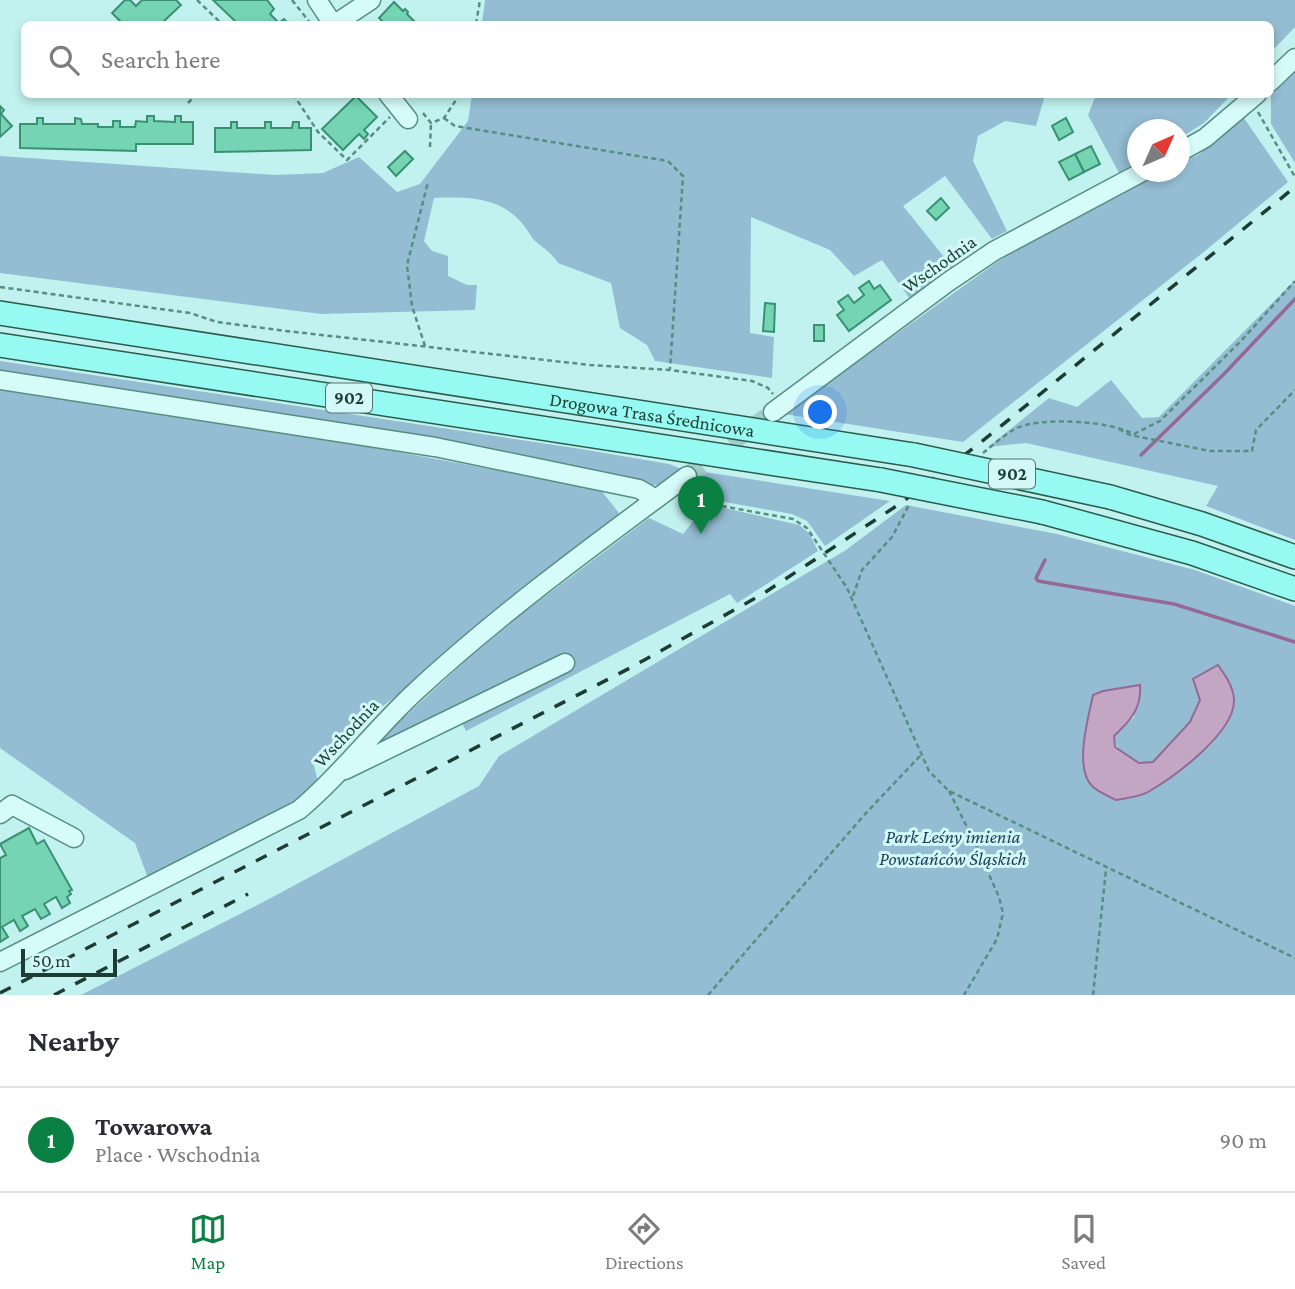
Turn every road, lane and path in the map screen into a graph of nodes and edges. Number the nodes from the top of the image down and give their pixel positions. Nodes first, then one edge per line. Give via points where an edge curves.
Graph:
1 (197, 0) edge
2 (292, 0) edge
3 (317, 0) edge
4 (372, 0) edge
5 (480, 0) edge
6 (218, 21) edge
7 (309, 21) edge
8 (332, 21) edge
9 (339, 21) edge
10 (476, 21) edge
11 (1295, 58) edge
12 (1274, 78) edge
13 (193, 98) edge
14 (296, 98) edge
15 (393, 98) edge
16 (457, 98) edge
17 (1253, 98) edge
18 (1255, 98) edge
19 (188, 103) dead end
20 (390, 117) dead end
21 (415, 117) joint
22 (444, 118) junction
23 (430, 123) junction
24 (430, 147) dead end
25 (1190, 147) edge
26 (1295, 177) edge
27 (1127, 180) edge
28 (428, 182) dead end
29 (1295, 281) edge
30 (0, 287) edge
31 (0, 313) edge
32 (0, 345) edge
33 (425, 346) junction
34 (670, 370) junction
35 (0, 380) edge
36 (1295, 390) edge
37 (778, 409) joint
38 (1118, 428) junction
39 (982, 454) dead end
40 (687, 476) joint
41 (656, 499) junction
42 (908, 505) dead end
43 (1295, 557) edge
44 (1295, 589) edge
45 (852, 598) junction
46 (565, 663) dead end
47 (921, 755) junction
48 (339, 773) junction
49 (949, 791) junction
50 (0, 814) edge
51 (74, 838) dead end
52 (1106, 868) junction
53 (1295, 958) edge
54 (0, 962) edge
55 (708, 995) edge
56 (964, 995) edge
57 (1093, 995) edge

1 - 6 path
2 - 7 path
3 - 8 street
4 - 9 street
5 - 10 path
11 - 12 street
13 - 19 path
14 - 20 path via 318,132 347,160
15 - 21 street
16 - 22 path
17 - 25 street
18 - 26 path
21 - 23 path
22 - 23 path
22 - 34 path via 455,127 668,161 683,176
23 - 24 path
27 - 37 street, Wschodnia via 994,251
28 - 33 path via 407,265 412,306
29 - 38 path via 1160,421 1134,434
30 - 33 path via 190,313 217,322
31 - 43 main road, Drogowa Trasa Średnicowa / 902, bridge via 914,454 1110,497
32 - 44 main road, Drogowa Trasa Średnicowa / 902, bridge via 881,480 1090,523
33 - 34 path
34 - 37 path via 752,381 768,388
35 - 41 street via 435,447 639,489
36 - 38 path via 1256,430 1252,451 1210,451 1130,435
38 - 39 path via 1083,422 1029,425 1015,429
40 - 41 street, Wschodnia
40 - 45 path via 702,496 716,505 800,522
41 - 48 street, Wschodnia via 507,613 416,690
42 - 45 path via 892,537 862,570
45 - 47 path
46 - 48 street
47 - 49 path via 929,771
47 - 55 path
48 - 54 street, Wschodnia via 299,810
49 - 52 path
49 - 56 path via 1003,913 997,939
50 - 51 street via 12,805
52 - 53 path
52 - 57 path

